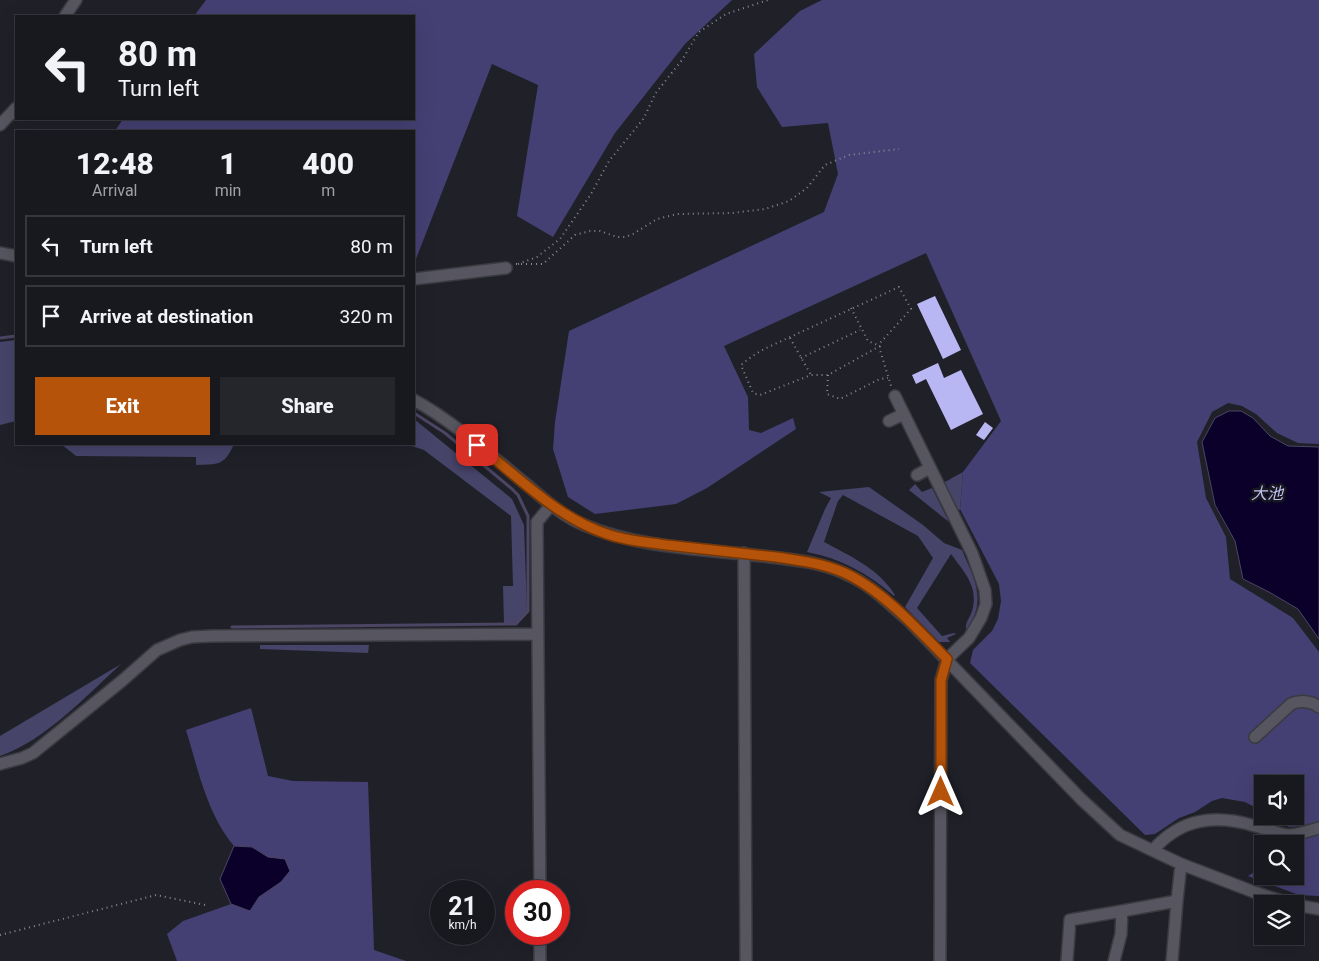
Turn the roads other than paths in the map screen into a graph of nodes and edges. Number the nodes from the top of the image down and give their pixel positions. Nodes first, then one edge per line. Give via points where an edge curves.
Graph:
1 (76, 0) edge
2 (66, 15) edge
3 (15, 109) edge
4 (0, 125) edge
5 (0, 253) edge
6 (15, 256) edge
7 (511, 266) road end
8 (415, 279) edge
9 (895, 396) road end
10 (415, 401) edge
11 (904, 414) junction
12 (889, 421) dead end
13 (930, 468) junction
14 (917, 475) dead end
15 (552, 505) junction
16 (744, 553) junction
17 (538, 634) junction
18 (947, 659) junction
19 (1319, 707) edge
20 (1255, 737) dead end
21 (0, 764) edge
22 (1319, 828) edge
23 (1152, 850) junction
24 (1181, 864) junction
25 (540, 880) edge
26 (1263, 895) edge
27 (1178, 901) junction
28 (1304, 906) edge
29 (1319, 908) edge
30 (1122, 911) junction
31 (540, 945) edge
32 (540, 961) edge
33 (746, 961) edge
34 (940, 961) edge
35 (1068, 961) edge
36 (1114, 961) edge
37 (1172, 961) edge

1 - 2 street
3 - 4 street
5 - 6 street
7 - 8 street
9 - 11 street
10 - 15 street
11 - 12 street
11 - 13 street
13 - 14 street
13 - 18 street via 972,554 985,590 986,604 977,626
15 - 16 street via 581,524 609,535
15 - 17 street via 537,522
16 - 18 street via 800,560 852,576 907,619
16 - 33 street
17 - 21 street via 192,637 157,650 33,753
17 - 25 street
18 - 23 street via 1081,799 1120,835
18 - 34 street via 941,680
19 - 20 street via 1298,701
22 - 23 street via 1289,835 1241,822 1202,820 1175,831
23 - 24 street
24 - 26 street
24 - 27 street
27 - 30 street
27 - 37 street
28 - 29 street
30 - 35 street via 1070,920
30 - 36 street via 1121,934
31 - 32 street

